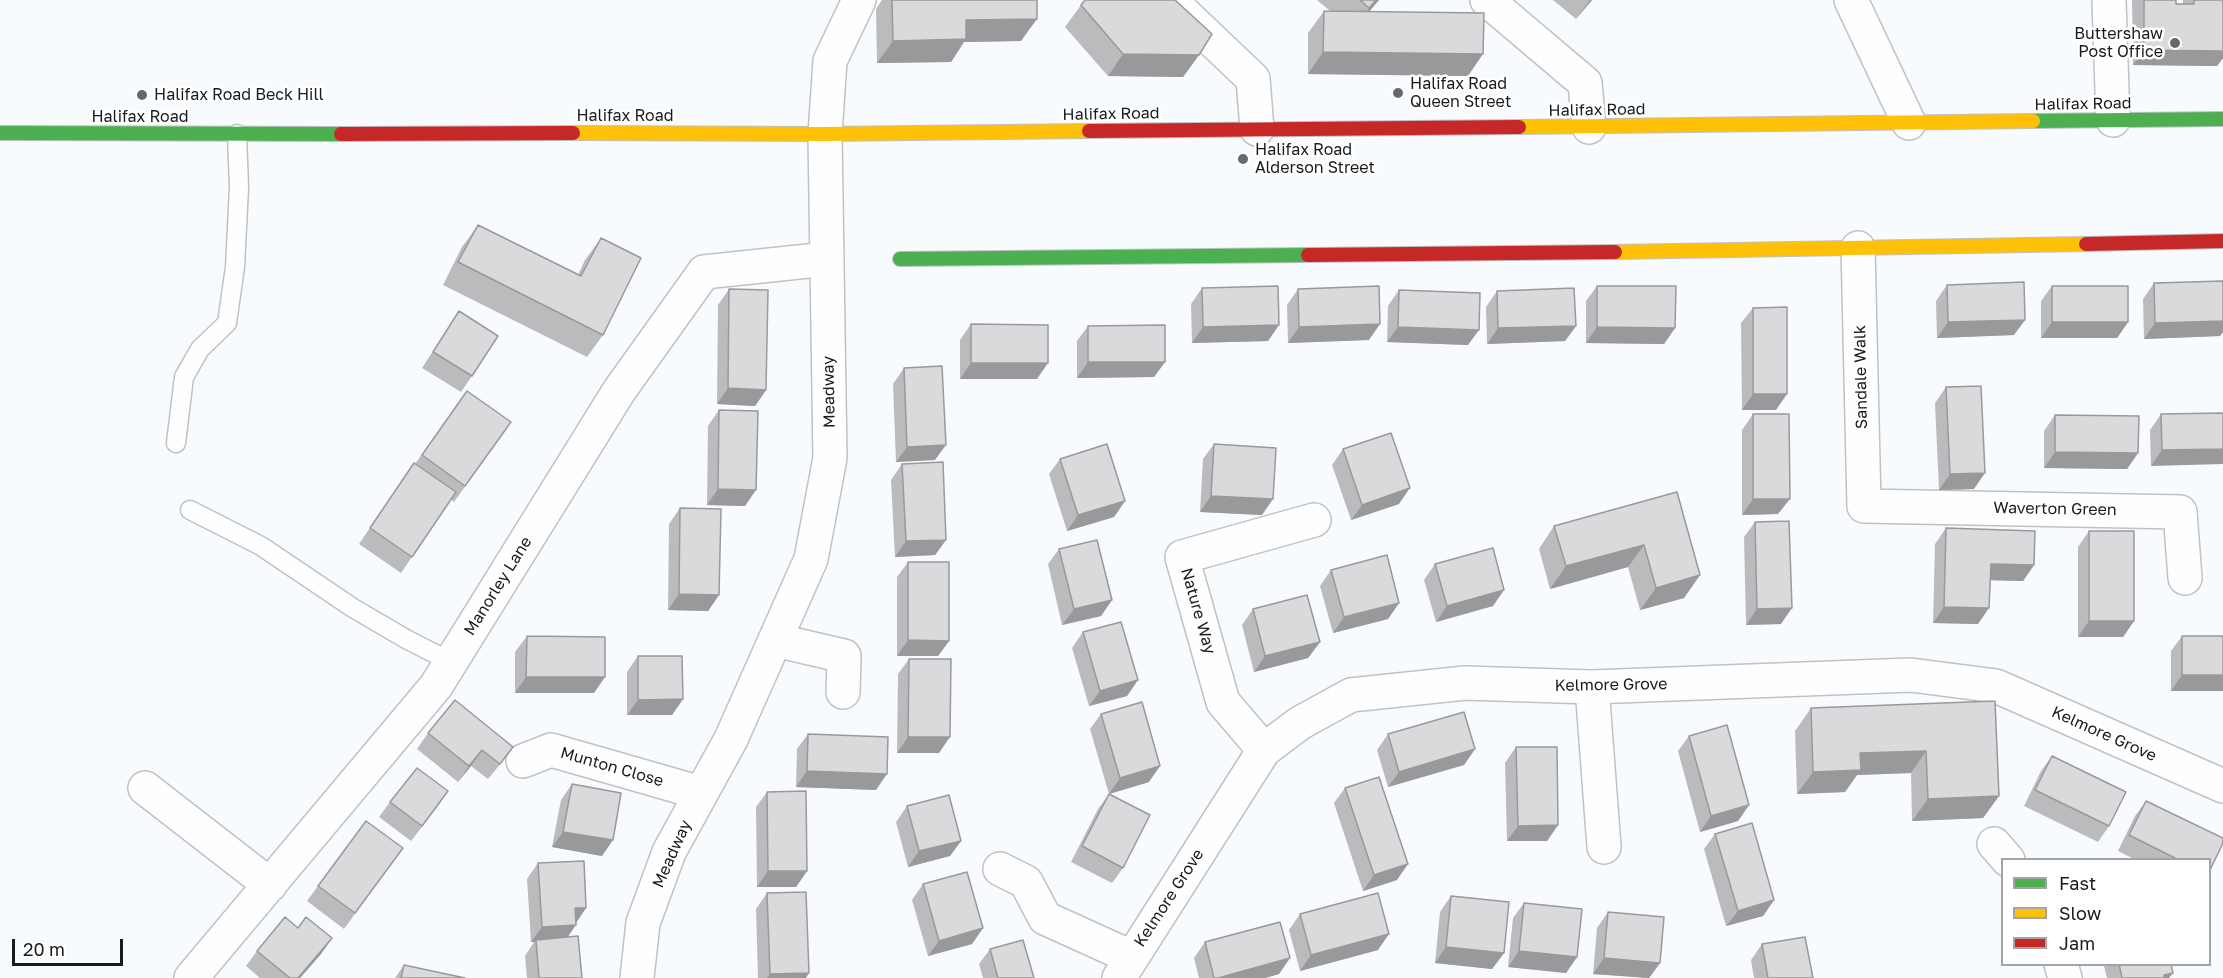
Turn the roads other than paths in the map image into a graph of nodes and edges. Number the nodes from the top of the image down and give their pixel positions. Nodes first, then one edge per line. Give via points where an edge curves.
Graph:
1 (858, 0) edge
2 (1170, 0) edge
3 (1487, 0) edge
4 (1851, 0) edge
5 (2109, 0) edge
6 (2223, 118) edge
7 (2113, 120) junction
8 (1909, 123) junction
9 (1589, 127) junction
10 (1257, 129) junction
11 (0, 133) edge
12 (237, 134) junction
13 (825, 134) junction
14 (2223, 241) edge
15 (1858, 248) junction
16 (900, 258) dead end
17 (826, 259) junction
18 (176, 443) dead end
19 (1864, 506) joint
20 (190, 510) dead end
21 (1314, 520) dead end
22 (2185, 578) dead end
23 (775, 640) junction
24 (451, 662) junction
25 (1592, 687) junction
26 (843, 692) dead end
27 (1264, 750) junction
28 (523, 761) dead end
29 (2223, 786) edge
30 (145, 788) dead end
31 (701, 794) junction
32 (1604, 847) dead end
33 (1000, 869) dead end
34 (270, 885) junction
35 (1125, 967) edge
36 (191, 978) edge
37 (637, 978) edge

1 - 13 street, Meadway via 830,61
2 - 10 street via 1253,79
3 - 9 street via 1584,83
4 - 8 street
5 - 7 street
6 - 7 main road, Halifax Road
7 - 8 main road, Halifax Road
8 - 9 main road, Halifax Road
9 - 10 main road, Halifax Road
10 - 13 main road, Halifax Road
11 - 12 main road, Halifax Road
12 - 13 main road, Halifax Road
12 - 18 lane via 235,267 227,323 200,349 184,377
13 - 17 street, Meadway
14 - 15 main road
15 - 16 main road
15 - 19 street, Sandale Walk
17 - 23 street, Meadway via 830,458 811,559
17 - 24 street, Manorley Lane via 704,272 619,391
19 - 22 street, Waverton Green via 2180,512
20 - 24 lane via 261,546 352,608
21 - 27 street, Nature Way via 1182,556 1223,702
23 - 26 street via 844,656
23 - 31 street, Meadway via 731,739
24 - 34 street, Manorley Lane via 436,686
25 - 27 street, Kelmore Grove via 1465,683 1351,695 1300,723
25 - 29 street, Kelmore Grove via 1911,675 1996,686
25 - 32 street
27 - 35 street, Kelmore Grove
28 - 31 street, Munton Close via 551,750
30 - 34 street
31 - 37 street, Meadway via 669,852 643,923
33 - 35 street via 1026,882 1044,918
34 - 36 street, Manorley Lane

